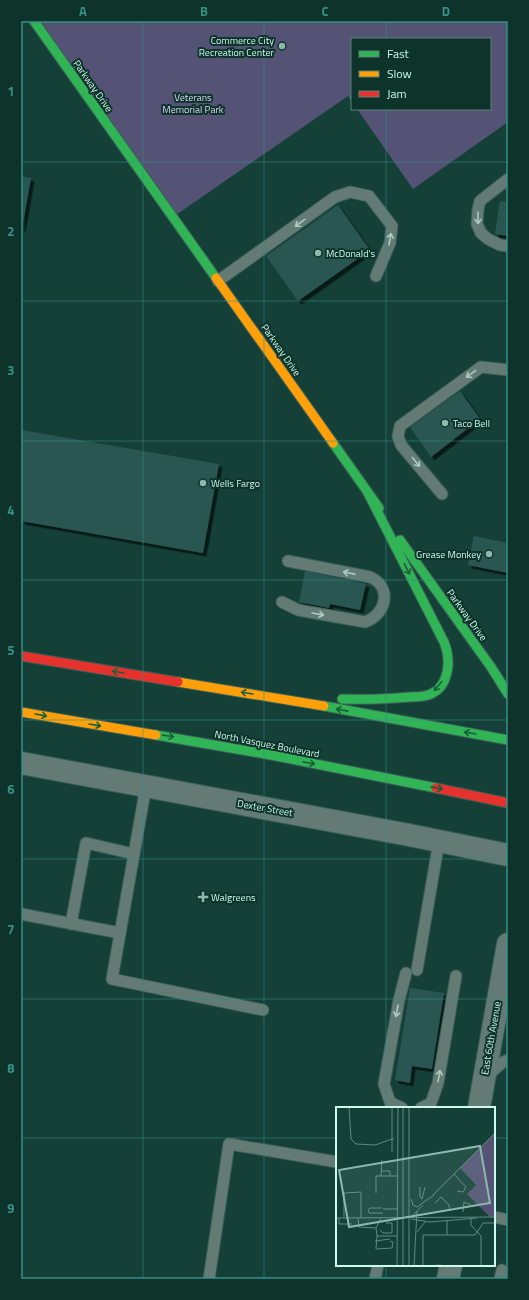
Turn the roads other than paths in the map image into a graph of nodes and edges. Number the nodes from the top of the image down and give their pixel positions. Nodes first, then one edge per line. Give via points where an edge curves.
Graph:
1 (34, 21) edge
2 (508, 179) edge
3 (508, 246) edge
4 (376, 276) dead end
5 (218, 281) junction
6 (508, 370) edge
7 (368, 493) junction
8 (442, 494) dead end
9 (288, 561) dead end
10 (282, 602) dead end
11 (21, 656) edge
12 (491, 667) junction
13 (502, 670) dead end
14 (508, 694) edge
15 (285, 699) junction
16 (21, 712) edge
17 (508, 740) edge
18 (21, 763) edge
19 (146, 786) junction
20 (508, 803) edge
21 (439, 841) junction
22 (134, 854) junction
23 (508, 855) edge
24 (21, 914) edge
25 (71, 924) junction
26 (120, 933) junction
27 (508, 944) edge
28 (456, 976) dead end
29 (264, 1010) dead end
30 (508, 1060) edge
31 (484, 1078) junction
32 (400, 1107) edge
33 (423, 1107) edge
34 (479, 1107) edge
35 (336, 1162) edge
36 (495, 1217) edge
37 (508, 1220) edge
38 (378, 1266) edge
39 (450, 1266) edge
40 (209, 1279) edge
41 (375, 1279) edge
42 (448, 1279) edge

1 - 5 main road, Parkway Drive
2 -> 3 lane via 480,201 477,224 481,233 488,239
4 -> 5 lane via 390,243 392,226 369,196 350,192 335,197
5 - 7 main road, Parkway Drive
6 -> 8 lane via 481,367 400,426 398,436 402,445
7 - 12 main road, Parkway Drive
7 -> 15 main road via 448,653 442,683 431,693 422,696 371,700
10 -> 9 lane via 298,610 365,622 376,616 385,598 381,585 370,577
15 -> 11 main road
12 - 13 main road
12 - 14 main road, Parkway Drive
17 -> 15 main road
16 -> 20 main road, North Vasquez Boulevard via 271,755
18 - 19 street, Dexter Street
19 - 21 street, Dexter Street
19 - 22 lane
21 - 23 street, Dexter Street
21 -> 32 lane via 412,971 399,1000 384,1084 390,1102
22 - 25 lane via 86,843
22 - 26 lane
24 - 25 lane
25 - 26 lane
26 - 29 lane via 112,979
27 - 31 street, East 60th Avenue via 501,1010
33 -> 28 lane via 431,1103 438,1083
30 - 31 lane
31 - 34 street, East 60th Avenue
35 - 40 lane via 228,1144
36 - 37 lane
38 - 41 lane
39 - 42 street

